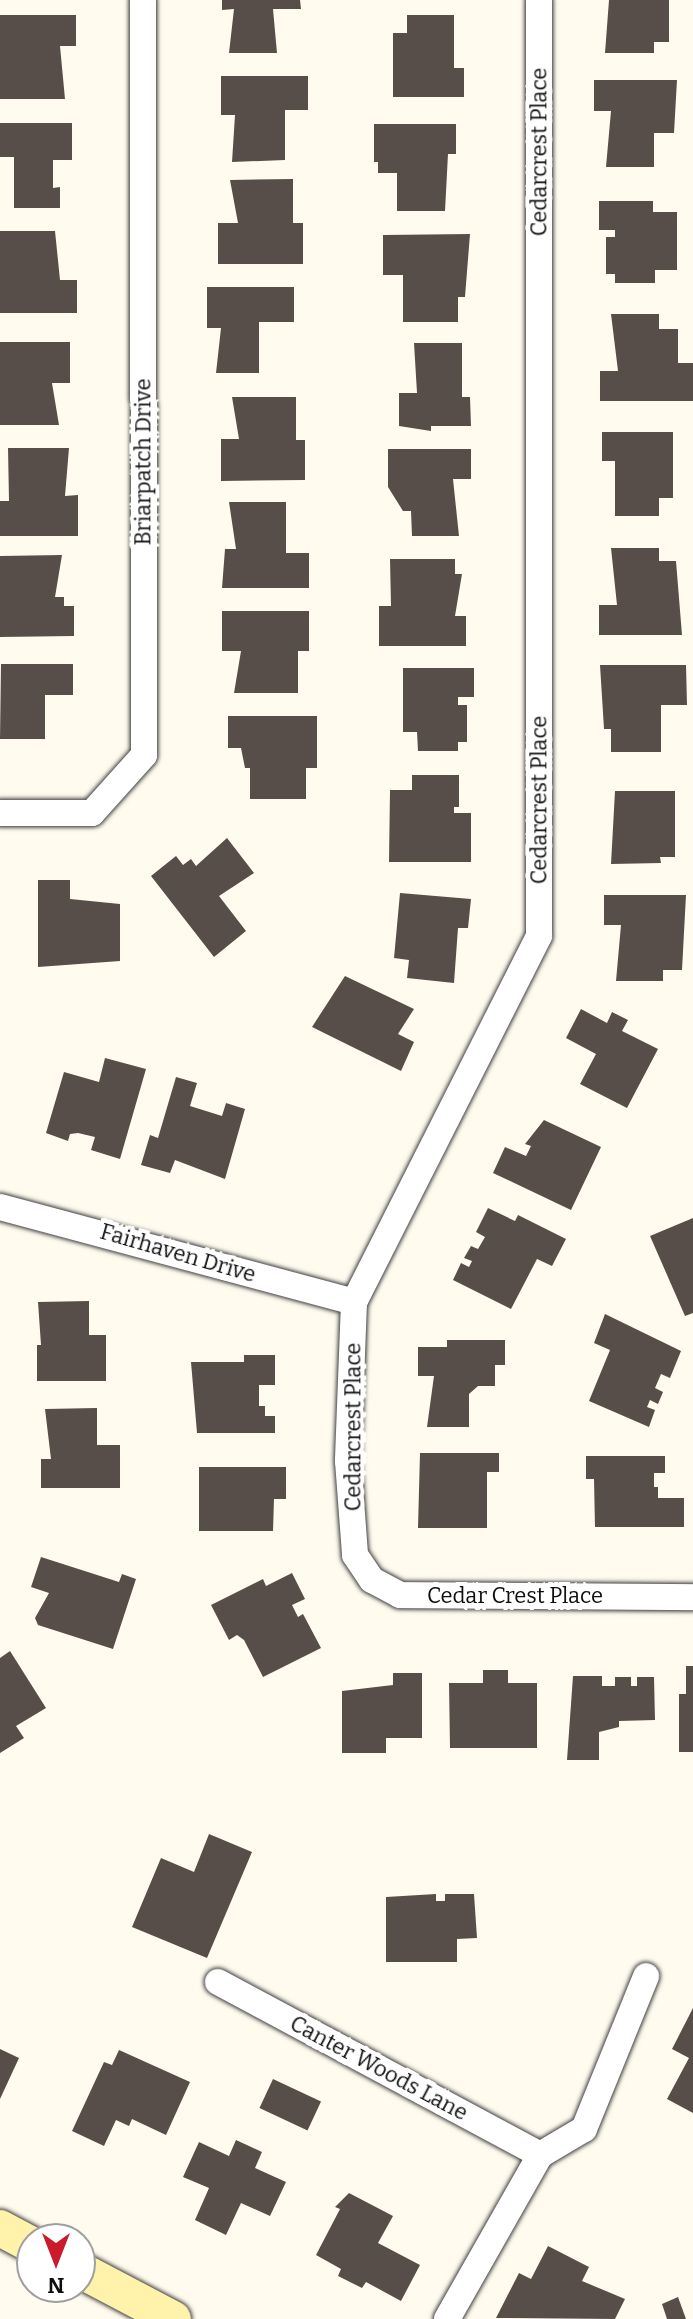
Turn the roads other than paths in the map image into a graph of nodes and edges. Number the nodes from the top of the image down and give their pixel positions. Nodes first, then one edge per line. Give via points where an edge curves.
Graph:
1 (143, 0) edge
2 (539, 0) edge
3 (0, 813) edge
4 (0, 1207) edge
5 (354, 1302) junction
6 (355, 1555) joint
7 (693, 1597) edge
8 (646, 1976) dead end
9 (218, 1982) dead end
10 (540, 2155) junction
11 (96, 2278) edge
12 (173, 2319) edge
13 (447, 2319) edge

1 - 3 street, Briarpatch Drive via 144,755 92,813
2 - 5 street, Cedarcrest Place via 539,936
4 - 5 street, Fairhaven Drive
5 - 6 street, Cedarcrest Place via 348,1461
6 - 7 street, Cedar Crest Place via 372,1580 400,1595
8 - 10 street via 584,2129
9 - 10 street, Canter Woods Lane
10 - 13 street
11 - 12 street

